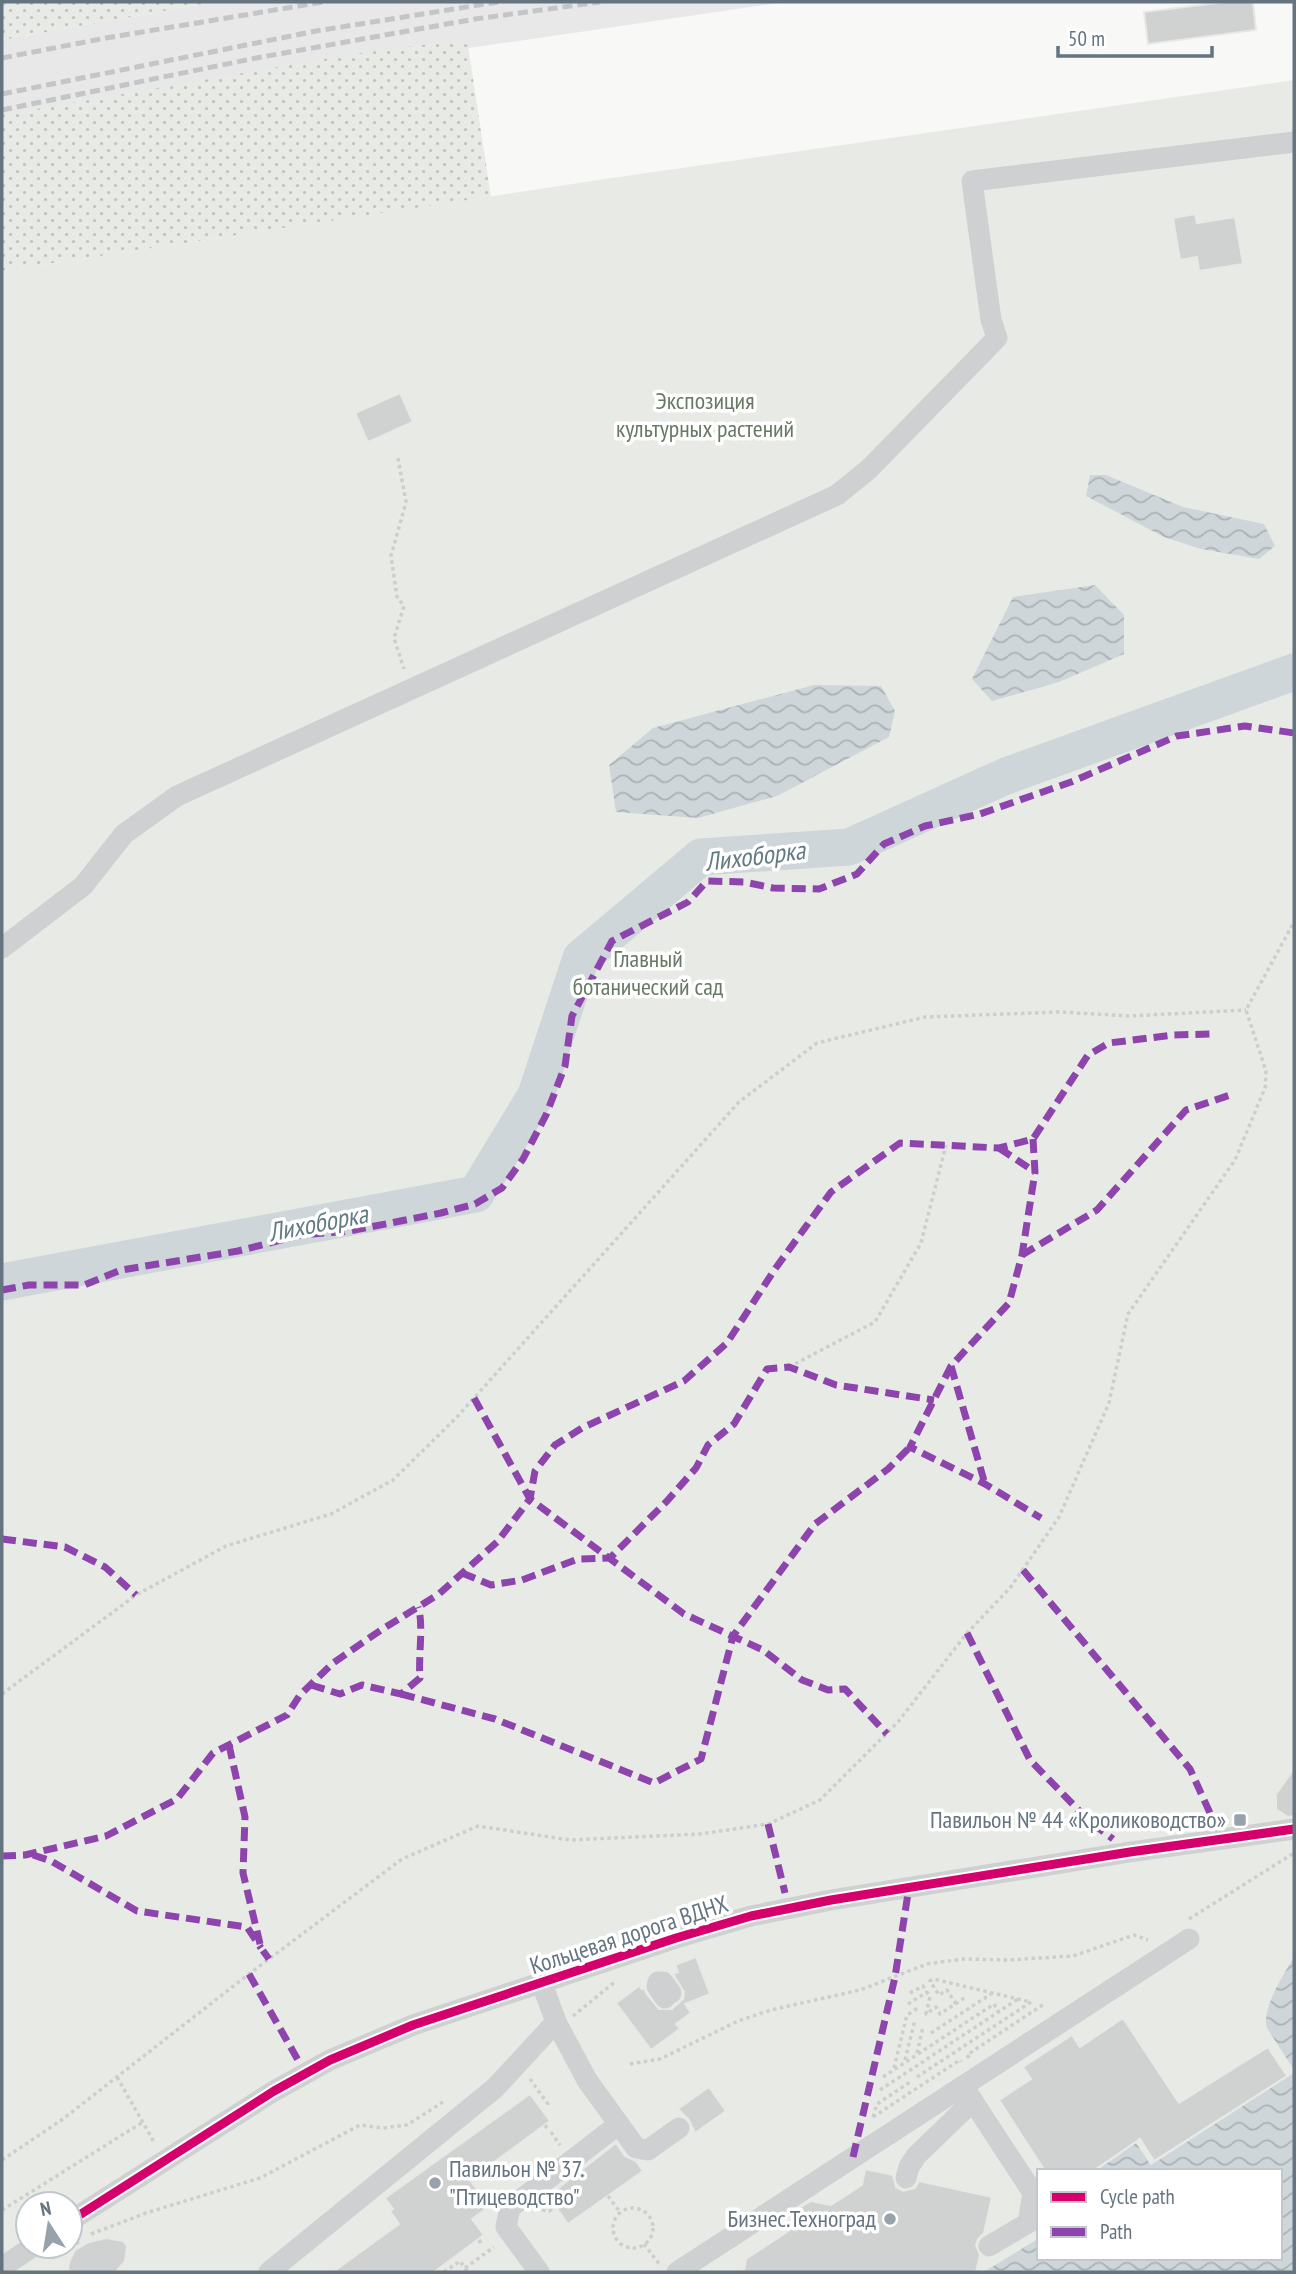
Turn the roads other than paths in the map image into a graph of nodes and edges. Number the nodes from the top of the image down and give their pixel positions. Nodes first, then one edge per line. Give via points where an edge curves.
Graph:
1 (1294, 142) edge
2 (2, 948) edge
3 (1294, 1829) edge
4 (1183, 1936) road end
5 (639, 1956) junction
6 (542, 1984) junction
7 (665, 1991) dead end
8 (557, 2025) junction
9 (968, 2093) junction
10 (619, 2124) junction
11 (679, 2128) dead end
12 (906, 2178) dead end
13 (84, 2212) edge
14 (989, 2246) dead end
15 (21, 2260) edge
16 (2, 2267) edge
17 (670, 2271) edge
18 (269, 2272) edge
19 (539, 2272) edge

1 - 2 street via 972,181 997,338 869,469 836,495 177,796 124,834 83,886
3 - 5 street, Кольцевая дорога ВДНХ via 800,1906 712,1926
4 - 9 street
5 - 6 street, Кольцевая дорога ВДНХ
5 - 7 street
6 - 8 street
6 - 13 street, Кольцевая дорога ВДНХ via 413,2025 330,2060
8 - 10 street via 587,2080
8 - 18 street via 495,2088
9 - 12 street via 916,2156
9 - 14 street via 1033,2193 1028,2222
9 - 17 street
10 - 11 street via 636,2148 648,2150
10 - 19 street via 510,2208 506,2227
15 - 16 street

